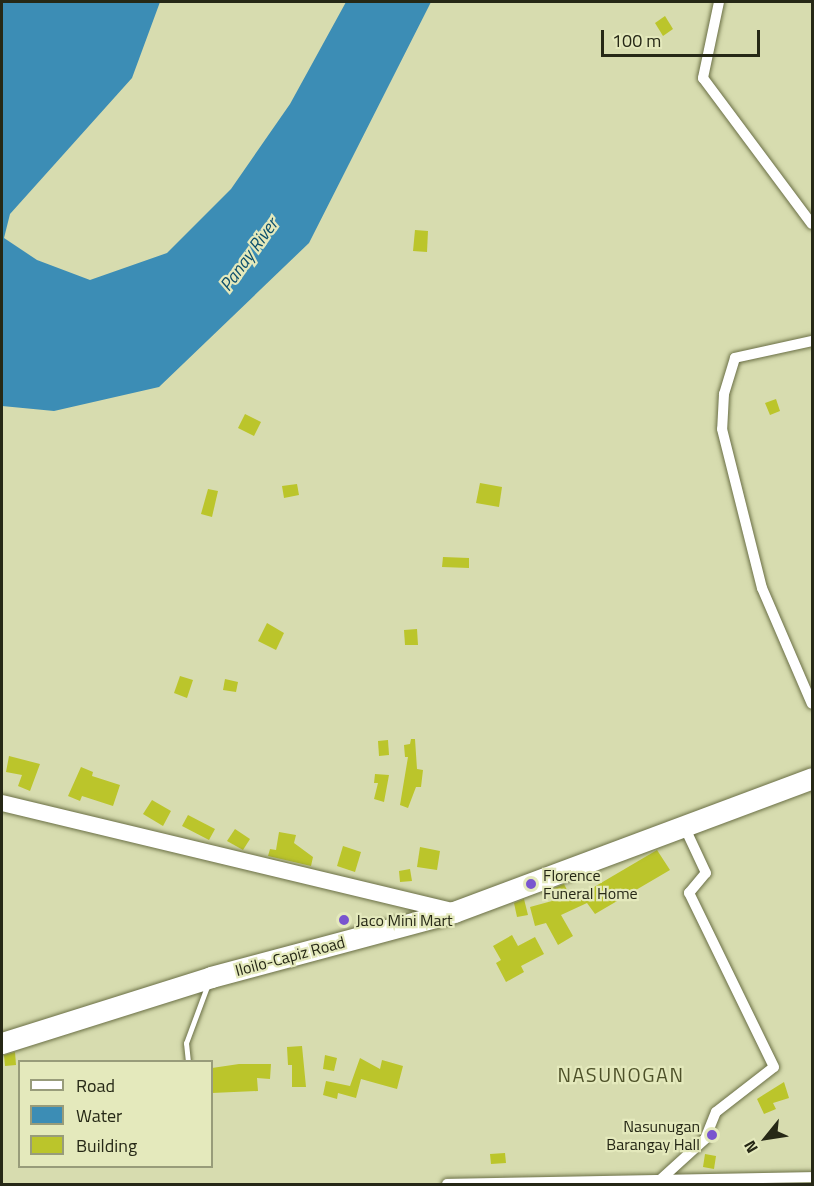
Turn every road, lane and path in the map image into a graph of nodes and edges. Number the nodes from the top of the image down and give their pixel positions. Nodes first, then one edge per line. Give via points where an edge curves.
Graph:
1 (719, 2) edge
2 (813, 224) edge
3 (813, 341) edge
4 (813, 704) edge
5 (813, 778) edge
6 (2, 803) edge
7 (684, 826) junction
8 (454, 912) junction
9 (211, 977) junction
10 (2, 1043) edge
11 (188, 1060) edge
12 (813, 1176) edge
13 (660, 1180) junction
14 (447, 1185) edge

1 - 2 street via 703,78
3 - 4 street via 735,358 724,394 722,429 762,588
5 - 7 highway, Iloilo-Capiz Road
6 - 8 street
7 - 8 highway, Iloilo-Capiz Road
7 - 13 street via 706,873 689,893 774,1067 716,1113 705,1139
8 - 9 highway, Iloilo-Capiz Road
9 - 10 highway, Iloilo-Capiz Road
9 - 11 lane via 186,1043
12 - 13 street
13 - 14 street

